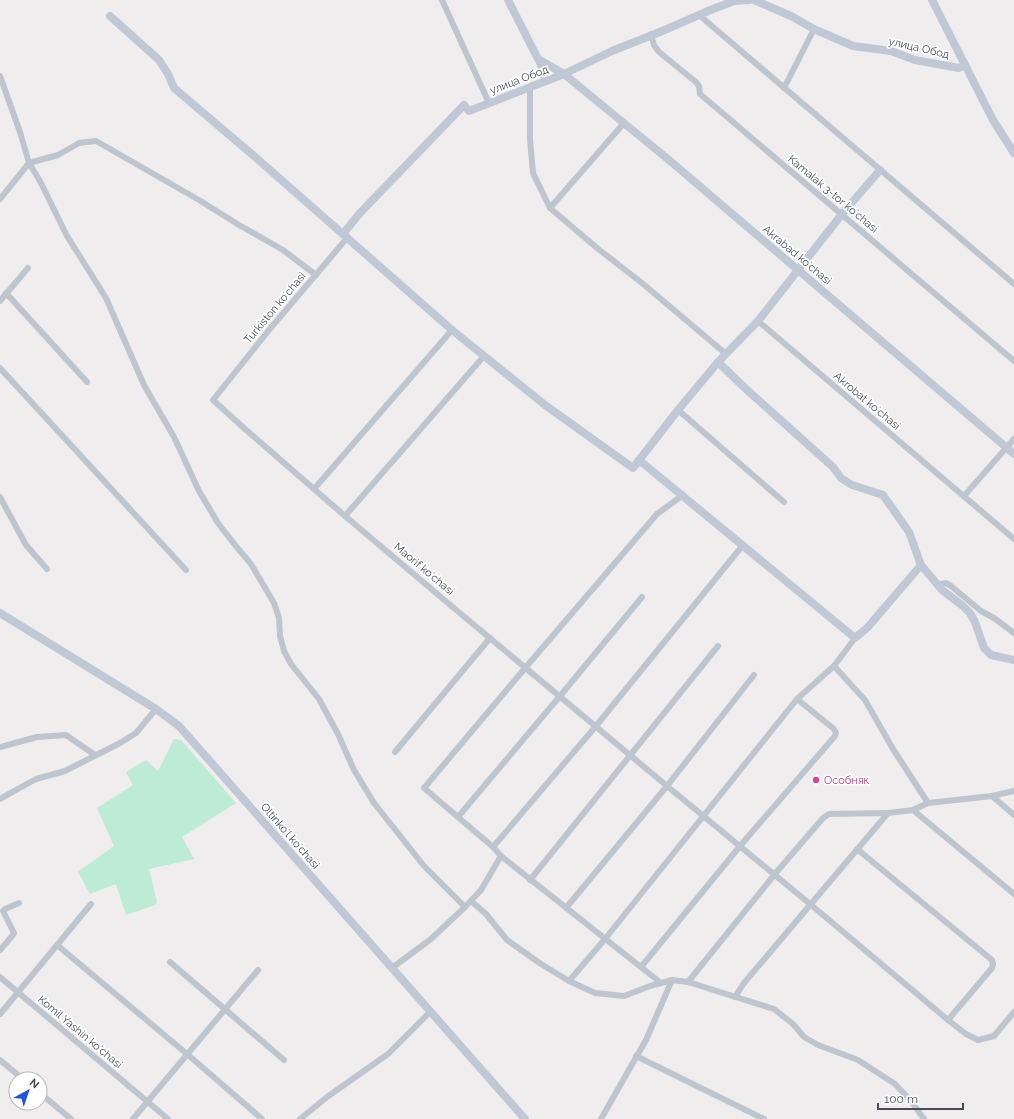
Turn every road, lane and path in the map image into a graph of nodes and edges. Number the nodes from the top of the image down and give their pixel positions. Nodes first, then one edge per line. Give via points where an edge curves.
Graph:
1 (442, 0) edge
2 (508, 0) edge
3 (743, 0) edge
4 (749, 0) edge
5 (754, 0) edge
6 (932, 0) edge
7 (699, 15) junction
8 (110, 16) dead end
9 (814, 30) junction
10 (651, 34) junction
11 (538, 59) junction
12 (965, 65) junction
13 (564, 74) junction
14 (0, 76) edge
15 (545, 82) junction
16 (530, 88) junction
17 (784, 88) junction
18 (489, 103) junction
19 (624, 123) junction
20 (1014, 153) edge
21 (29, 162) junction
22 (880, 170) junction
23 (0, 198) edge
24 (550, 208) junction
25 (842, 214) junction
26 (345, 236) junction
27 (28, 268) dead end
28 (798, 270) junction
29 (316, 275) junction
30 (1014, 284) edge
31 (6, 293) junction
32 (0, 301) edge
33 (758, 321) junction
34 (452, 330) junction
35 (726, 354) junction
36 (484, 356) junction
37 (1014, 361) edge
38 (718, 362) junction
39 (0, 368) edge
40 (87, 382) dead end
41 (678, 410) junction
42 (1014, 439) edge
43 (1007, 448) junction
44 (1014, 454) edge
45 (640, 460) junction
46 (314, 489) junction
47 (683, 495) junction
48 (964, 496) junction
49 (0, 497) edge
50 (784, 502) dead end
51 (345, 516) junction
52 (1013, 536) edge
53 (743, 545) junction
54 (921, 565) junction
55 (47, 569) dead end
56 (186, 570) dead end
57 (938, 585) junction
58 (642, 597) dead end
59 (0, 613) edge
60 (1014, 633) edge
61 (490, 638) junction
62 (855, 638) junction
63 (718, 646) dead end
64 (1014, 660) edge
65 (834, 666) junction
66 (526, 667) junction
67 (754, 675) dead end
68 (560, 696) junction
69 (797, 699) junction
70 (156, 709) junction
71 (596, 726) junction
72 (0, 747) edge
73 (395, 752) dead end
74 (630, 755) junction
75 (95, 756) junction
76 (667, 786) junction
77 (1014, 791) edge
78 (992, 796) junction
79 (0, 799) edge
80 (928, 803) junction
81 (913, 810) junction
82 (888, 813) junction
83 (1014, 815) edge
84 (704, 816) junction
85 (458, 817) junction
86 (740, 846) junction
87 (493, 848) junction
88 (857, 849) junction
89 (501, 856) junction
90 (774, 875) junction
91 (530, 880) junction
92 (1014, 894) edge
93 (471, 901) junction
94 (19, 903) dead end
95 (91, 904) dead end
96 (810, 904) junction
97 (465, 907) junction
98 (566, 908) junction
99 (605, 939) junction
100 (57, 945) junction
101 (0, 950) edge
102 (170, 962) dead end
103 (641, 967) junction
104 (392, 968) junction
105 (258, 970) dead end
106 (0, 977) edge
107 (672, 980) junction
108 (569, 981) junction
109 (688, 982) junction
110 (661, 983) junction
111 (18, 992) junction
112 (735, 997) junction
113 (225, 1009) junction
114 (430, 1012) junction
115 (1014, 1012) edge
116 (0, 1014) edge
117 (948, 1020) junction
118 (187, 1054) junction
119 (636, 1056) junction
120 (0, 1060) edge
121 (284, 1060) dead end
122 (13, 1071) edge
123 (48, 1100) edge
124 (147, 1102) junction
125 (71, 1119) edge
126 (133, 1119) edge
127 (168, 1119) edge
128 (262, 1119) edge
129 (300, 1119) edge
130 (525, 1119) edge
131 (601, 1119) edge
132 (764, 1119) edge
133 (924, 1119) edge

1 - 18 street
2 - 11 street
3 - 4 street, улица Обод
3 - 7 street, улица Обод
5 - 9 street, улица Обод via 791,16
6 - 12 street
7 - 10 street, улица Обод
7 - 17 street
8 - 26 street via 159,60 174,88
9 - 12 street, улица Обод via 852,46 891,51 915,60 959,68
9 - 17 street
10 - 13 street, улица Обод
10 - 25 street, Kamalak 3-tor koʻchasi via 659,52 696,82 700,94
11 - 13 street, Akrabad koʻchasi
11 - 15 street
12 - 20 street via 993,120
13 - 15 street, улица Обод
13 - 19 street, Akrabad koʻchasi
14 - 21 street
15 - 16 street, улица Обод
16 - 18 street, улица Обод
16 - 24 street via 533,173
17 - 22 street
18 - 26 street, улица Обод via 469,111 464,105 360,213
19 - 24 street
19 - 28 street, Akrabad koʻchasi
21 - 23 street
21 - 29 street, Turkiston koʻchasi via 58,155 78,142 96,141 283,250
21 - 97 street via 67,236 106,298 144,385 174,437 199,491 218,523 251,564 274,603 284,651 291,664 320,699 354,770 374,803 424,866
22 - 25 street
22 - 30 street
24 - 35 street
25 - 28 street
25 - 37 street, Kamalak 3-tor koʻchasi
26 - 29 street
26 - 34 street
27 - 31 street
28 - 33 street
28 - 43 street, Akrabad koʻchasi
29 - 46 street, Turkiston koʻchasi via 213,400
31 - 32 street
31 - 40 street
33 - 35 street
33 - 48 street, Akrobat koʻchasi
34 - 36 street
34 - 46 street
35 - 38 street
36 - 45 street via 545,405 633,468
36 - 51 street
38 - 41 street
38 - 54 street via 833,467 841,478 852,485 883,496 909,532
39 - 56 street
41 - 45 street
41 - 50 street
42 - 43 street
43 - 44 street, Akrabad koʻchasi
43 - 48 street
45 - 47 street
46 - 51 street, Turkiston koʻchasi
47 - 53 street
47 - 66 street via 657,514
48 - 52 street, Akrobat koʻchasi
49 - 55 street via 26,545
51 - 61 street, Maorif koʻchasi
53 - 62 street
53 - 71 street
54 - 57 street
54 - 62 street via 868,627
57 - 60 street via 946,583 951,586 981,611
57 - 64 street via 970,613 984,648 991,656
58 - 68 street
59 - 70 street, Oltinkoʻl koʻchasi
61 - 66 street, Maorif koʻchasi
61 - 73 street
62 - 65 street
63 - 74 street
65 - 69 street
65 - 80 street via 866,700 893,750
66 - 68 street, Maorif koʻchasi
66 - 85 street via 424,788
67 - 76 street
68 - 71 street, Maorif koʻchasi
68 - 85 street
69 - 84 street
69 - 86 street via 834,729 835,736
70 - 75 street via 136,733
70 - 104 street, Oltinkoʻl koʻchasi via 179,726
71 - 74 street, Maorif koʻchasi
71 - 87 street
72 - 75 street via 37,737 66,735
74 - 76 street, Maorif koʻchasi
74 - 91 street
75 - 79 street via 65,770 36,778
76 - 84 street, Maorif koʻchasi
76 - 98 street
77 - 78 street
78 - 80 street
78 - 83 street
80 - 81 street
81 - 82 street
81 - 92 street
82 - 88 street
82 - 90 street via 829,814
84 - 86 street, Maorif koʻchasi
84 - 99 street
85 - 87 street
86 - 90 street, Maorif koʻchasi
86 - 103 street
87 - 89 street
88 - 96 street
88 - 117 street via 992,960 992,968
89 - 91 street
89 - 93 street via 481,890
90 - 96 street, Maorif koʻchasi
90 - 109 street
91 - 98 street
93 - 97 street
93 - 108 street via 486,914 507,940
94 - 101 street via 3,911 14,932
95 - 100 street
96 - 112 street
96 - 117 street, Maorif koʻchasi
97 - 104 street via 431,939
98 - 99 street
99 - 103 street
99 - 108 street
100 - 111 street
100 - 118 street
102 - 113 street
103 - 110 street
104 - 114 street, Oltinkoʻl koʻchasi
105 - 113 street
106 - 111 street, Komil Yashin koʻchasi
107 - 109 street
107 - 110 street
107 - 119 street
108 - 110 street via 595,994 624,996
109 - 112 street
111 - 116 street
111 - 124 street, Komil Yashin koʻchasi
112 - 133 street via 774,1009 804,1037 858,1060 895,1084
113 - 118 street
113 - 121 street
114 - 129 street via 388,1054
114 - 130 street, Oltinkoʻl koʻchasi
115 - 117 street, Maorif koʻchasi via 994,1036 978,1040
118 - 124 street
118 - 128 street
119 - 131 street
119 - 132 street
120 - 122 street
123 - 125 street
124 - 126 street
124 - 127 street

